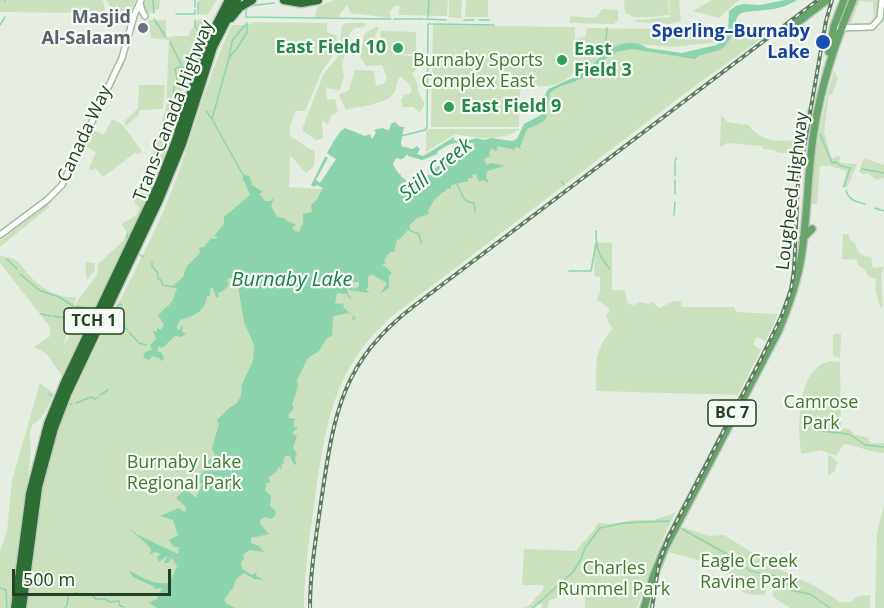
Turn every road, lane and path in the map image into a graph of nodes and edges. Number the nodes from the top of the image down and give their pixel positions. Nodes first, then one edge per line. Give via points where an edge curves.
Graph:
1 (222, 0) edge
2 (229, 0) edge
3 (237, 0) edge
4 (252, 0) edge
5 (284, 0) edge
6 (318, 0) edge
7 (827, 0) edge
8 (852, 0) edge
9 (882, 0) edge
10 (140, 1) edge
11 (843, 2) edge
12 (145, 16) dead end
13 (884, 17) edge
14 (875, 27) junction
15 (842, 28) junction
16 (788, 32) dead end
17 (207, 43) junction
18 (829, 52) junction
19 (207, 64) junction
20 (812, 229) dead end
21 (0, 234) edge
22 (803, 238) junction
23 (15, 608) edge
24 (22, 608) edge
25 (642, 608) edge

1 - 17 highway
2 - 17 highway, Trans-Canada Highway / TCH 1
3 - 19 highway, Trans-Canada Highway / TCH 1
4 - 19 highway via 232,17
5 - 6 highway
7 - 16 main road
8 - 15 main road, Lougheed Highway / BC 7
9 - 14 main road
10 - 12 main road
10 - 21 main road, Canada Way via 129,40 62,185
11 - 18 main road via 829,34
13 - 14 main road
14 - 15 main road via 868,31
15 - 18 main road, Lougheed Highway / BC 7
15 - 22 main road, Lougheed Highway / BC 7 via 817,114
17 - 23 highway, Trans-Canada Highway / TCH 1 via 159,184 48,424 30,494
18 - 25 main road, Lougheed Highway / BC 7 via 814,113 790,290 757,365 662,547
19 - 24 highway, Trans-Canada Highway / TCH 1 via 168,179 54,428 38,487
20 - 22 main road
22 - 25 main road, Lougheed Highway / BC 7 via 796,281 783,321 664,550

